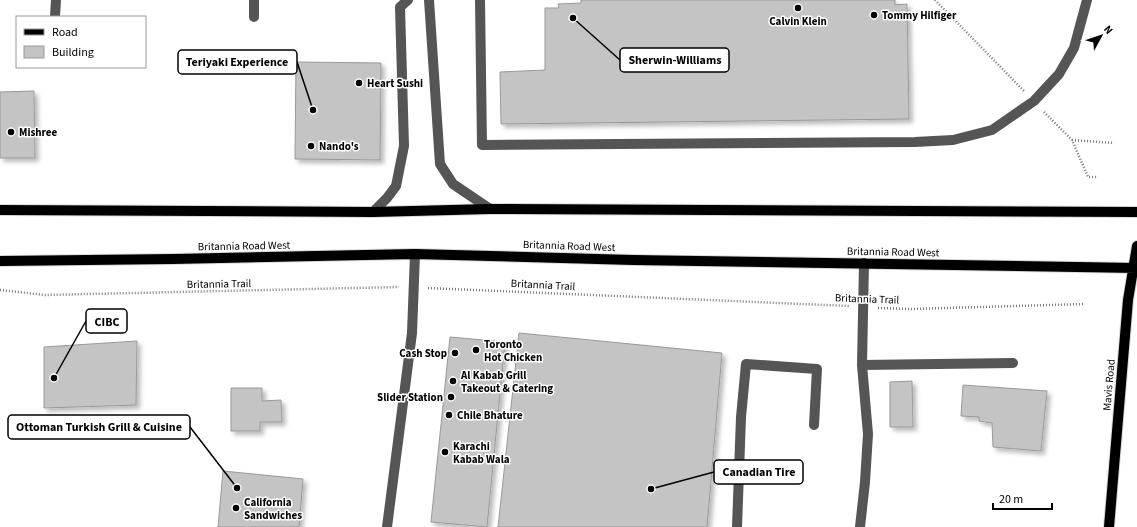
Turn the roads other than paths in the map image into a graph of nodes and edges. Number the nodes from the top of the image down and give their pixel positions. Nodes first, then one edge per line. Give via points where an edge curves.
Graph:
1 (56, 0) edge
2 (254, 0) edge
3 (408, 0) edge
4 (429, 0) edge
5 (480, 0) edge
6 (1087, 0) edge
7 (55, 16) dead end
8 (254, 17) dead end
9 (490, 209) junction
10 (0, 210) edge
11 (373, 212) junction
12 (1137, 212) edge
13 (1137, 246) edge
14 (415, 254) junction
15 (0, 261) edge
16 (864, 263) junction
17 (1135, 268) edge
18 (1013, 363) dead end
19 (862, 365) junction
20 (814, 425) dead end
21 (387, 527) edge
22 (737, 527) edge
23 (860, 527) edge
24 (1109, 527) edge

1 - 7 lane
2 - 8 lane
3 - 11 lane via 400,7 404,146 396,186
4 - 9 lane via 440,164 453,184
5 - 6 lane via 482,144 953,140 992,130 1034,102 1059,74 1074,48
9 - 11 main road
9 - 12 main road
10 - 11 main road
13 - 17 main road, Mavis Road
14 - 15 main road, Britannia Road West
14 - 16 main road, Britannia Road West
14 - 21 lane via 412,333
16 - 17 main road, Britannia Road West
16 - 19 lane
17 - 24 main road, Mavis Road via 1128,300
18 - 19 lane
19 - 23 lane via 868,434
20 - 22 lane via 817,369 746,364

